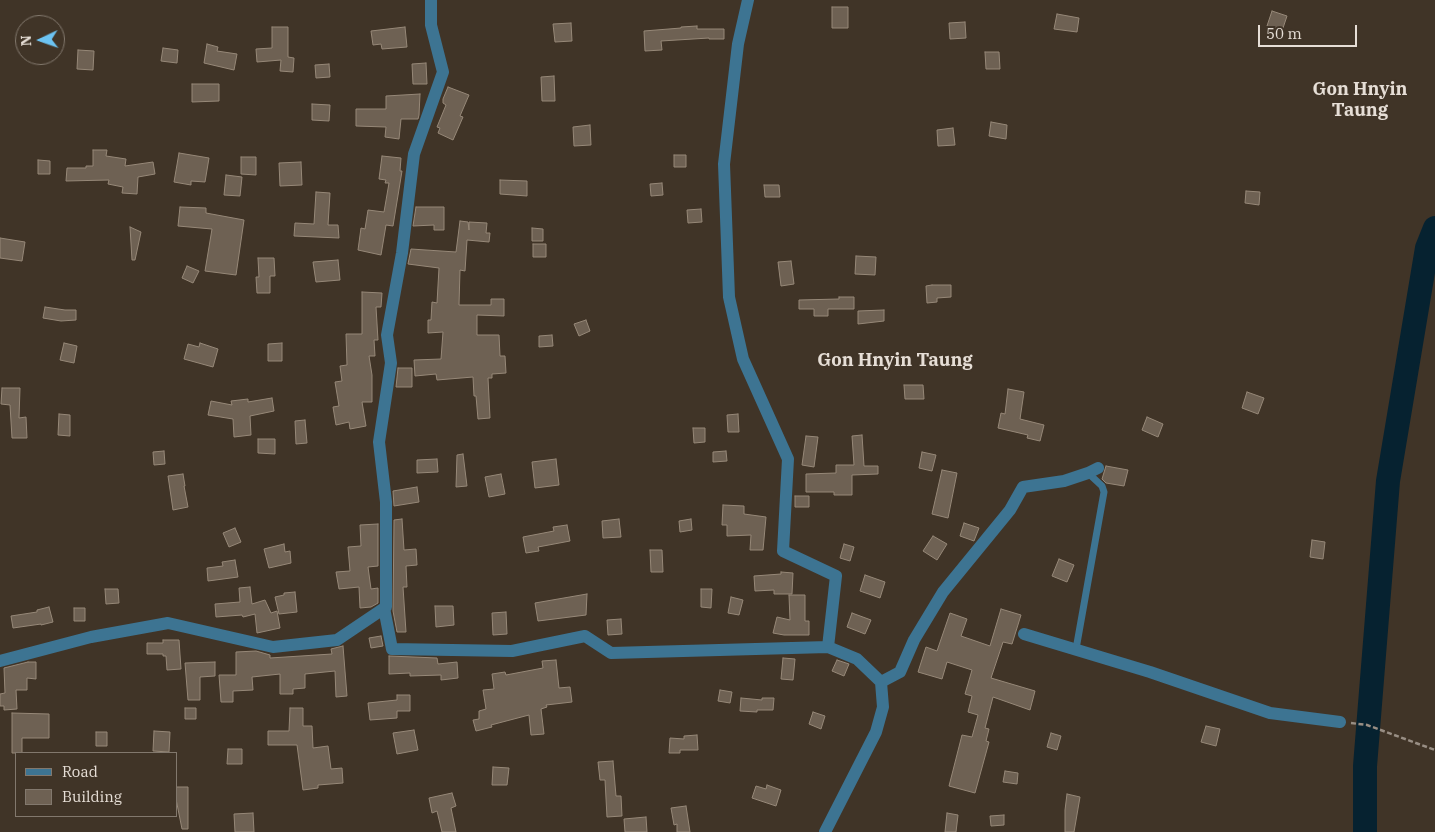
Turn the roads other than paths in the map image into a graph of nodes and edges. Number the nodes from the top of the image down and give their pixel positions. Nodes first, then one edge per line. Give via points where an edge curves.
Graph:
1 (431, 0) edge
2 (748, 0) edge
3 (1093, 471) joint
4 (384, 608) junction
5 (1024, 634) dead end
6 (828, 647) junction
7 (1076, 649) junction
8 (0, 661) edge
9 (881, 682) junction
10 (1340, 722) road end
11 (826, 832) edge

1 - 4 street via 431,25 443,72 414,154 402,254 387,335 391,363 379,442 386,502
2 - 6 street via 738,44 724,164 729,297 743,359 788,459 783,551 836,576
3 - 7 lane via 1104,492
3 - 9 street via 1064,482 1023,488 1010,510 943,592 914,640 900,672
4 - 6 street via 392,649 512,651 585,636 611,653
4 - 8 street via 337,640 273,647 168,623 91,637
5 - 7 street
6 - 9 street via 857,659
7 - 10 street via 1270,712
9 - 11 street via 883,707 876,732

